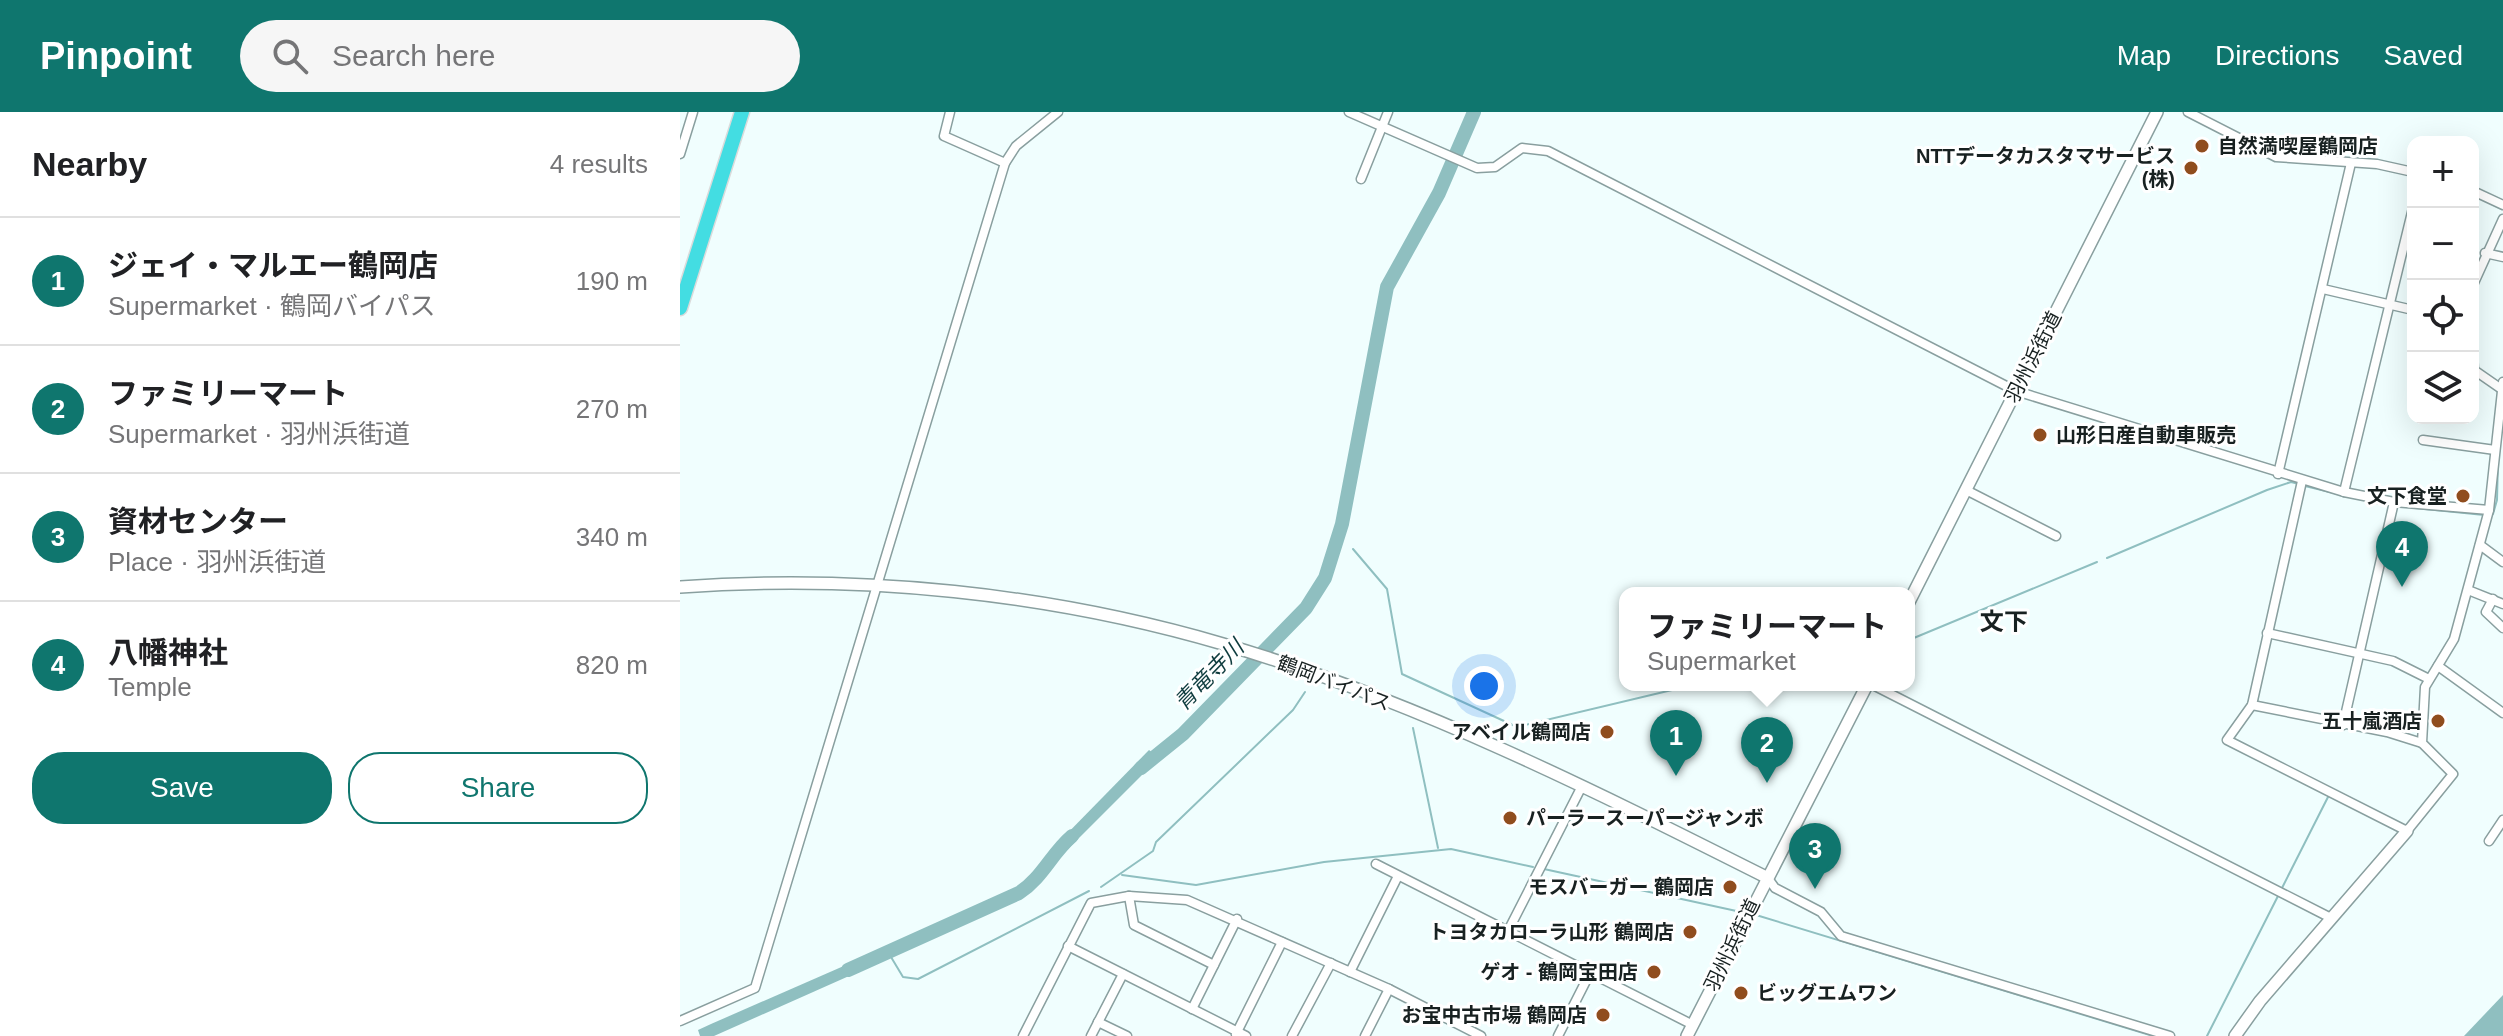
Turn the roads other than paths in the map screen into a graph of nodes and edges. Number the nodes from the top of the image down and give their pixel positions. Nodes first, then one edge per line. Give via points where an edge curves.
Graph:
1 (693, 112) edge
2 (742, 112) edge
3 (950, 112) edge
4 (1058, 112) edge
5 (1349, 112) edge
6 (1388, 112) edge
7 (2157, 112) edge
8 (2188, 112) edge
9 (1382, 125) junction
10 (680, 154) edge
11 (1005, 163) junction
12 (2351, 163) junction
13 (2407, 171) edge
14 (1361, 179) dead end
15 (2479, 194) edge
16 (2503, 205) edge
17 (2503, 219) edge
18 (2407, 232) edge
19 (2485, 253) junction
20 (2503, 257) edge
21 (2475, 280) edge
22 (2323, 289) junction
23 (2389, 304) junction
24 (680, 308) edge
25 (2407, 308) edge
26 (2479, 373) edge
27 (2502, 385) edge
28 (2016, 391) junction
29 (2500, 423) edge
30 (2423, 440) dead end
31 (2495, 450) junction
32 (2278, 474) junction
33 (2301, 483) junction
34 (1966, 490) junction
35 (2344, 492) junction
36 (2497, 496) edge
37 (2393, 504) junction
38 (2489, 510) junction
39 (2056, 536) dead end
40 (2480, 545) junction
41 (2503, 562) edge
42 (877, 585) junction
43 (680, 587) edge
44 (1915, 590) edge
45 (2468, 590) junction
46 (2493, 599) junction
47 (2503, 604) edge
48 (2503, 628) edge
49 (2267, 633) junction
50 (2360, 654) junction
51 (2438, 666) junction
52 (2429, 679) junction
53 (1867, 691) edge
54 (1882, 691) edge
55 (2252, 705) junction
56 (2503, 713) edge
57 (2343, 725) junction
58 (2422, 743) junction
59 (1582, 786) junction
60 (2503, 820) edge
61 (2407, 831) junction
62 (2489, 841) dead end
63 (1376, 864) dead end
64 (1398, 876) junction
65 (1766, 877) junction
66 (1129, 896) junction
67 (2331, 918) junction
68 (1237, 919) junction
69 (1508, 931) junction
70 (1282, 942) junction
71 (1068, 946) junction
72 (1331, 963) junction
73 (1214, 965) junction
74 (1350, 972) junction
75 (1590, 973) junction
76 (1123, 974) junction
77 (1389, 989) junction
78 (1192, 1009) junction
79 (680, 1021) edge
80 (1098, 1022) junction
81 (1690, 1030) edge
82 (1236, 1034) edge
83 (1478, 1035) edge
84 (1023, 1036) edge
85 (1091, 1036) edge
86 (1127, 1036) edge
87 (1246, 1036) edge
88 (1292, 1036) edge
89 (1365, 1036) edge
90 (1558, 1036) edge
91 (2170, 1036) edge
92 (2235, 1036) edge

1 - 10 street
2 - 24 highway
3 - 11 street via 944,136
4 - 11 street via 1016,146
5 - 9 street
6 - 9 street
7 - 28 main road, 羽州浜街道
8 - 12 street via 2276,157
9 - 14 street
9 - 28 street via 1487,169 1522,148 1548,151
11 - 42 street
12 - 13 street
12 - 22 street
15 - 16 street
17 - 19 street
18 - 23 street
19 - 20 street
19 - 21 street
22 - 23 street
22 - 32 street
23 - 25 street
23 - 35 street
26 - 27 street
27 - 29 street
28 - 32 street
28 - 34 main road, 羽州浜街道
29 - 31 street
30 - 31 street
31 - 36 street
32 - 33 street
33 - 35 street
33 - 49 street
34 - 39 street
34 - 44 main road, 羽州浜街道
35 - 37 street
36 - 38 street
37 - 38 street
37 - 50 street
38 - 40 street
40 - 41 street
40 - 45 street
42 - 43 main road, 鶴岡バイパス
42 - 59 main road, 鶴岡バイパス via 1070,609 1223,644 1439,723
42 - 79 street via 755,988
45 - 46 street
45 - 51 street via 2454,639
46 - 47 street
46 - 48 street via 2486,612
49 - 50 street
49 - 55 street
50 - 52 street via 2393,661
50 - 57 street
51 - 52 street
51 - 56 street
52 - 58 street
53 - 65 main road, 羽州浜街道
54 - 67 street
55 - 57 street
55 - 61 street via 2227,740
57 - 58 street
58 - 61 street via 2453,774
59 - 65 main road, 鶴岡バイパス
59 - 69 street
60 - 62 street
61 - 67 main road
63 - 64 street
64 - 69 street
64 - 74 street
65 - 81 main road, 羽州浜街道
65 - 91 street via 1775,888 1821,912 1841,936
66 - 68 street via 1187,900
66 - 71 street via 1091,903
66 - 73 street via 1134,925
67 - 92 main road
68 - 70 street
68 - 73 street
69 - 75 street
70 - 72 street
70 - 82 street
71 - 76 street
71 - 84 street
72 - 74 street
72 - 88 street
73 - 78 street
74 - 77 street
75 - 81 street
75 - 90 street
76 - 78 street
76 - 80 street
77 - 83 street
77 - 89 street
78 - 82 street
80 - 85 street
80 - 86 street
82 - 87 street

